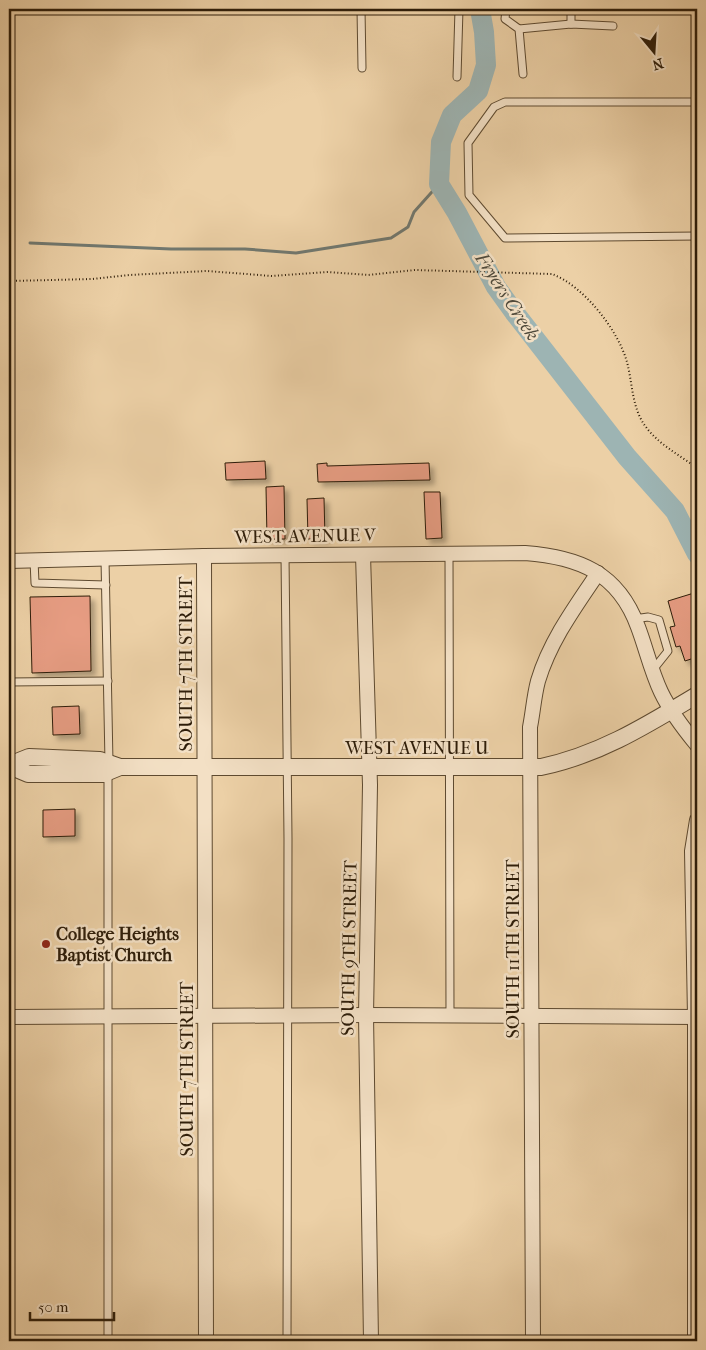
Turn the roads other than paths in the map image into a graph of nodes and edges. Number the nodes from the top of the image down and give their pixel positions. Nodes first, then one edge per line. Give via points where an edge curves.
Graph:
1 (360, 9) edge
2 (459, 9) edge
3 (506, 9) edge
4 (571, 9) edge
5 (571, 24) junction
6 (613, 26) dead end
7 (519, 29) junction
8 (362, 68) dead end
9 (523, 74) dead end
10 (458, 76) dead end
11 (697, 102) edge
12 (697, 236) edge
13 (449, 554) junction
14 (285, 555) junction
15 (363, 555) junction
16 (204, 556) junction
17 (105, 559) junction
18 (34, 560) junction
19 (9, 561) edge
20 (598, 574) junction
21 (106, 585) junction
22 (634, 619) junction
23 (652, 672) junction
24 (108, 681) junction
25 (9, 682) edge
26 (697, 695) edge
27 (671, 710) junction
28 (697, 745) edge
29 (9, 766) edge
30 (113, 768) junction
31 (205, 768) junction
32 (286, 768) junction
33 (370, 768) junction
34 (449, 768) junction
35 (530, 768) junction
36 (697, 820) edge
37 (366, 1015) junction
38 (288, 1016) junction
39 (450, 1016) junction
40 (532, 1016) junction
41 (9, 1017) edge
42 (108, 1017) junction
43 (696, 1017) edge
44 (206, 1018) junction
45 (108, 1341) edge
46 (206, 1341) edge
47 (287, 1341) edge
48 (371, 1341) edge
49 (533, 1341) edge
50 (695, 1341) edge

1 - 8 lane
2 - 10 lane
3 - 7 lane via 506,19
4 - 5 lane
5 - 6 lane
5 - 7 lane
7 - 9 lane
11 - 12 lane via 504,102 494,107 468,143 469,195 505,238
13 - 15 street, WEST AVENUE V
13 - 20 street, WEST AVENUE V via 556,555
13 - 34 lane
14 - 15 street, WEST AVENUE V
14 - 16 street, WEST AVENUE V
14 - 32 lane
15 - 33 street, SOUTH 9TH STREET
16 - 17 street, WEST AVENUE V
16 - 31 street, SOUTH 7TH STREET
17 - 18 street, WEST AVENUE V
17 - 21 lane
18 - 19 street, WEST AVENUE V
18 - 21 lane via 36,583
20 - 22 street, WEST AVENUE V via 625,600
20 - 35 street, SOUTH 11TH STREET via 562,627 538,681 530,727
21 - 24 lane
22 - 23 street, WEST AVENUE V
22 - 23 lane via 648,617 659,620 668,652
23 - 27 street, WEST AVENUE V
24 - 25 lane
24 - 30 lane
26 - 27 street, WEST AVENUE U
27 - 28 street, WEST AVENUE V
27 - 35 street, WEST AVENUE U via 597,751 569,761
29 - 30 street, WEST AVENUE U via 29,757 100,760
30 - 31 street, WEST AVENUE U
30 - 42 lane
31 - 32 street, WEST AVENUE U
31 - 44 street, SOUTH 7TH STREET
32 - 33 street, WEST AVENUE U
32 - 38 lane
33 - 34 street, WEST AVENUE U
33 - 37 street, SOUTH 9TH STREET
34 - 35 street, WEST AVENUE U
34 - 39 lane
35 - 40 street, SOUTH 11TH STREET
36 - 43 street via 692,851
37 - 38 street
37 - 39 street
37 - 48 street, SOUTH 9TH STREET
38 - 44 street
38 - 47 lane
39 - 40 street
40 - 43 street
40 - 49 street, SOUTH 11TH STREET
41 - 42 street
42 - 44 street
42 - 45 lane
43 - 50 street
44 - 46 street, SOUTH 7TH STREET

